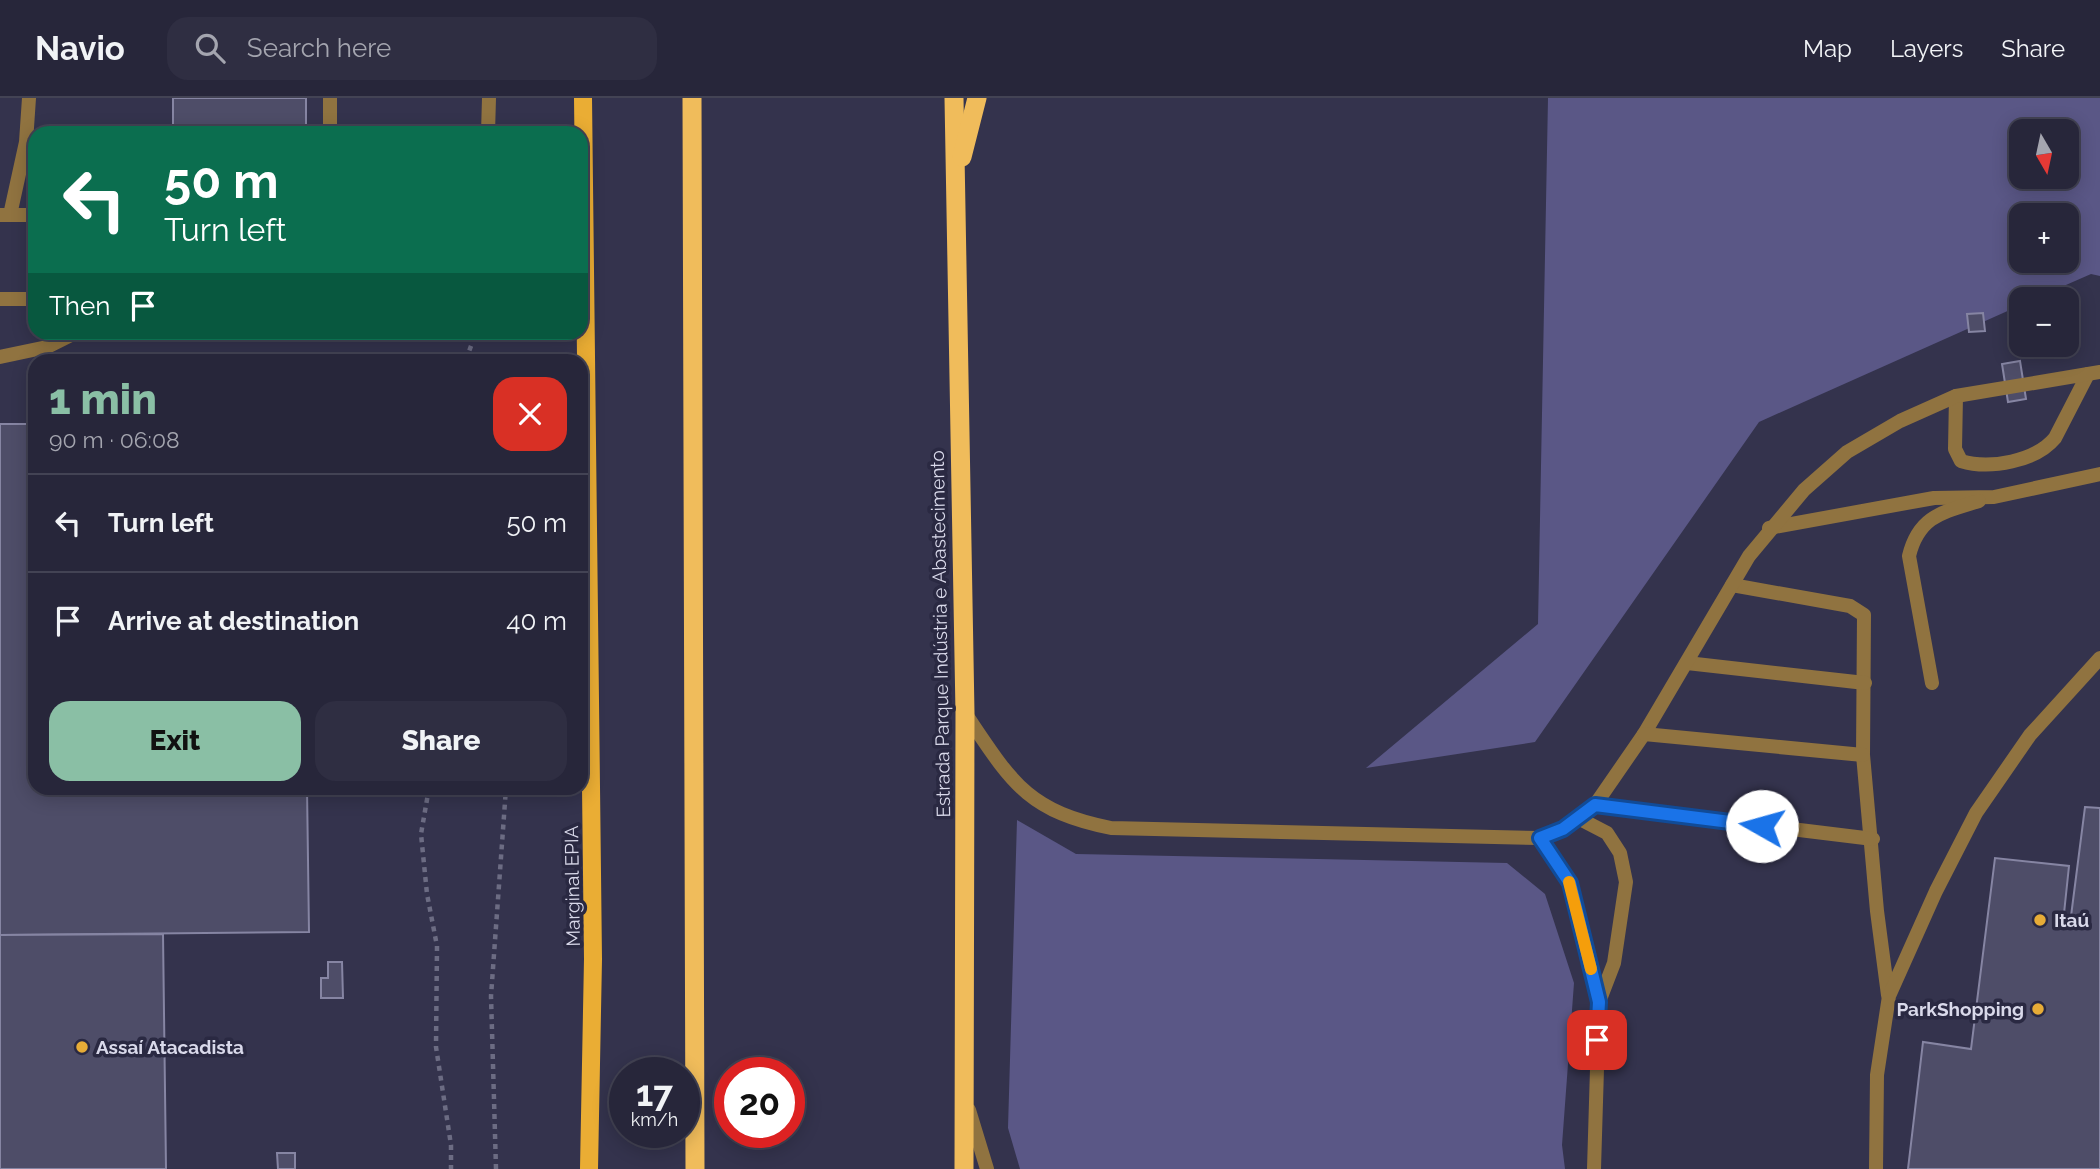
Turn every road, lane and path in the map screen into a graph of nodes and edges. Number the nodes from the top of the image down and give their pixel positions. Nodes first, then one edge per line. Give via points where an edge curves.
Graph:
1 (29, 98) edge
2 (330, 98) edge
3 (489, 98) edge
4 (583, 98) edge
5 (692, 98) edge
6 (954, 98) edge
7 (977, 98) edge
8 (330, 126) edge
9 (488, 126) edge
10 (583, 126) edge
11 (955, 185) junction
12 (5, 215) edge
13 (28, 215) edge
14 (0, 299) edge
15 (28, 299) edge
16 (61, 340) edge
17 (0, 357) edge
18 (2094, 373) edge
19 (1956, 396) junction
20 (2100, 474) edge
21 (1994, 497) junction
22 (1769, 528) junction
23 (1732, 585) junction
24 (588, 587) edge
25 (2100, 658) edge
26 (1687, 663) junction
27 (1865, 682) junction
28 (1931, 683) dead end
29 (965, 713) junction
30 (1644, 734) junction
31 (1863, 755) junction
32 (428, 795) edge
33 (505, 795) edge
34 (1595, 805) junction
35 (1580, 819) junction
36 (1540, 838) junction
37 (1872, 839) junction
38 (1889, 996) junction
39 (1599, 1002) junction
40 (964, 1094) junction
41 (451, 1169) edge
42 (496, 1169) edge
43 (589, 1169) edge
44 (695, 1169) edge
45 (964, 1169) edge
46 (987, 1169) edge
47 (1594, 1169) edge
48 (1876, 1169) edge

1 - 12 street via 26,142
2 - 8 street
3 - 9 street
4 - 10 main road, Marginal EPIA
5 - 44 highway
6 - 11 highway, Estrada Parque Indústria e Abastecimento
7 - 11 highway
11 - 29 highway, Estrada Parque Indústria e Abastecimento
12 - 13 street
14 - 15 street
16 - 17 street
18 - 19 street
18 - 19 street via 2054,438 2030,457 1978,464 1961,461 1955,449
19 - 22 street via 1847,452 1804,489
20 - 21 street
21 - 22 street via 1934,498
21 - 28 street via 1940,513 1923,525 1913,540 1909,556
22 - 23 street
23 - 26 street
23 - 27 street via 1860,610 1865,620
24 - 43 main road, Marginal EPIA via 593,959
25 - 38 street via 2030,735 1976,813
26 - 27 street
26 - 30 street
27 - 31 street
29 - 36 street via 1025,793 1074,820 1111,828
29 - 40 highway, Estrada Parque Indústria e Abastecimento
30 - 31 street
30 - 34 street
31 - 37 street
32 - 41 path via 421,834 437,946 436,1047
33 - 42 path via 491,996
34 - 35 street
34 - 37 street
35 - 36 street
35 - 39 street via 1607,833 1620,853 1626,882 1614,964
36 - 39 street via 1570,883
37 - 38 street
38 - 48 street via 1877,1075
39 - 47 street
40 - 45 highway, Estrada Parque Indústria e Abastecimento
40 - 46 street

